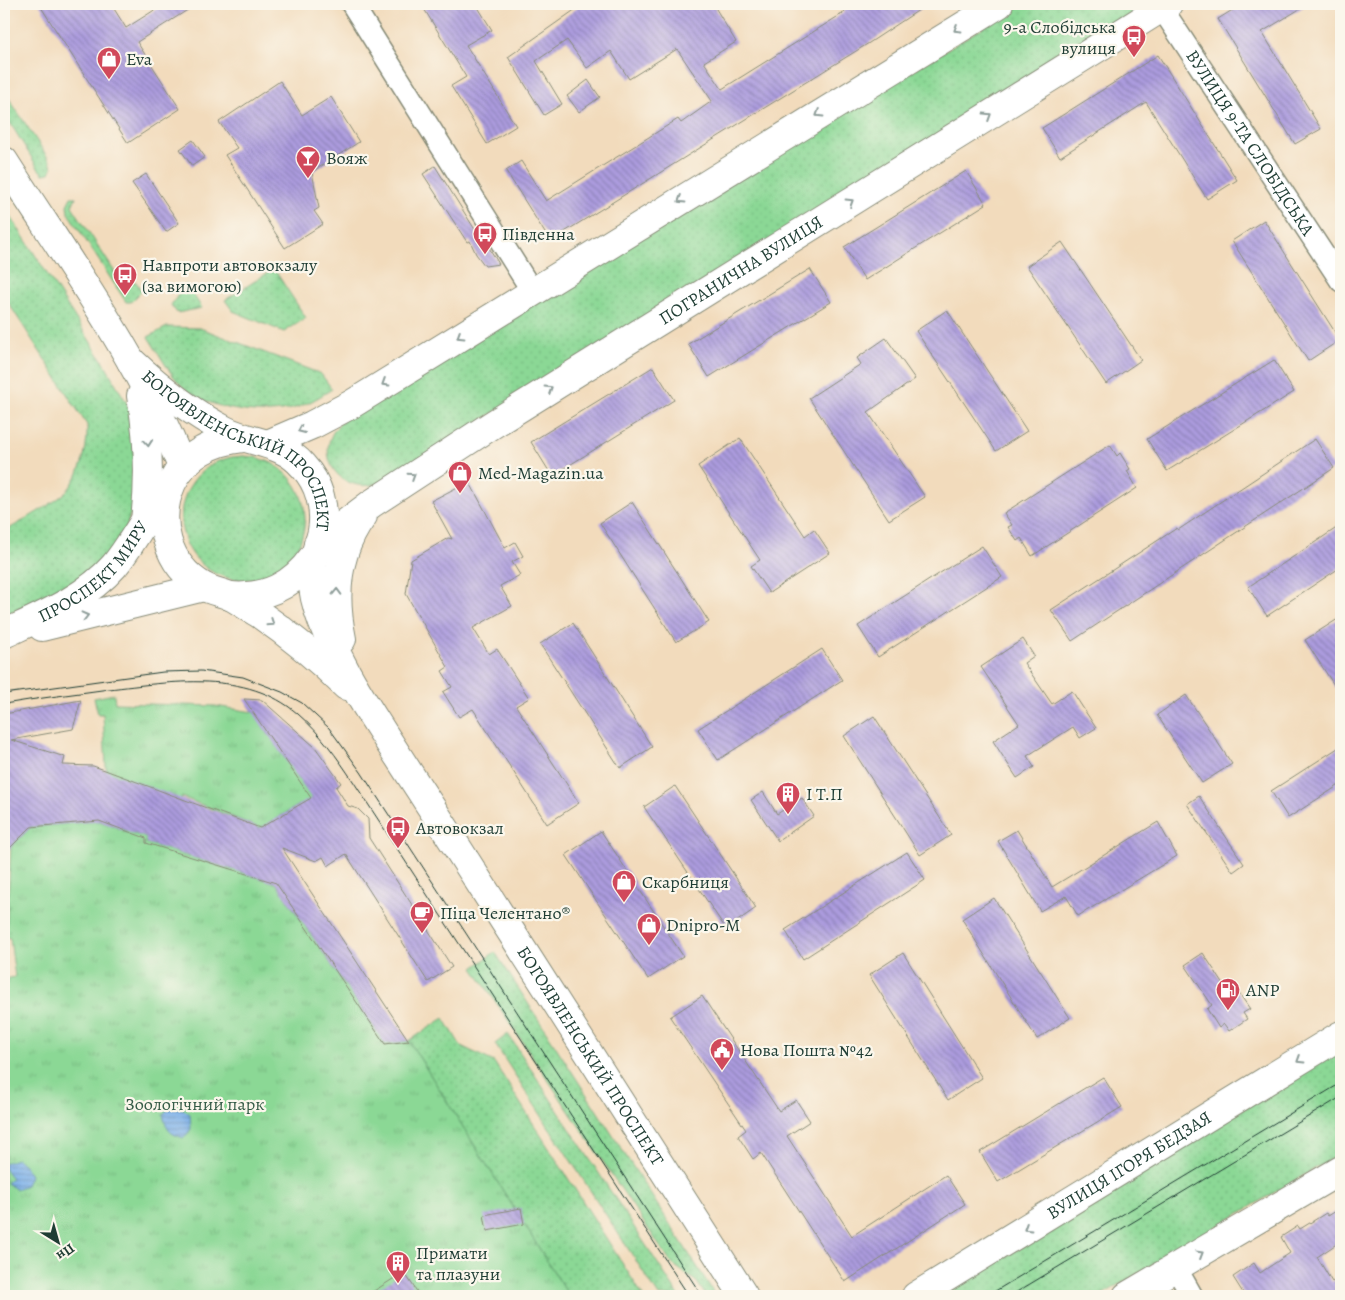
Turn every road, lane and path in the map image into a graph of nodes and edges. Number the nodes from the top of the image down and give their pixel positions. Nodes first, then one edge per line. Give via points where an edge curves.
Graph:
1 (352, 4) edge
2 (999, 4) edge
3 (1163, 5) edge
4 (4, 161) edge
5 (1341, 282) edge
6 (532, 291) junction
7 (131, 361) junction
8 (242, 438) junction
9 (270, 443) junction
10 (182, 467) junction
11 (168, 492) junction
12 (372, 504) junction
13 (145, 521) junction
14 (315, 550) junction
15 (204, 587) junction
16 (230, 596) junction
17 (4, 635) edge
18 (364, 702) junction
19 (1341, 1034) edge
20 (1341, 1170) edge
21 (1176, 1268) junction
22 (744, 1296) edge
23 (916, 1296) edge
24 (1127, 1296) edge
25 (1192, 1296) edge

1 - 6 street
2 -> 6 main road
3 - 5 street, ВУЛИЦЯ 9-ТА СЛОБІДСЬКА
12 -> 3 main road, ПОГРАНИЧНА ВУЛИЦЯ via 492,424
4 - 7 main road, БОГОЯВЛЕНСЬКИЙ ПРОСПЕКТ
6 -> 9 main road via 352,404
7 - 8 main road, БОГОЯВЛЕНСЬКИЙ ПРОСПЕКТ via 183,405
7 - 10 main road, БОГОЯВЛЕНСЬКИЙ ПРОСПЕКТ via 161,416
7 -> 13 main road via 146,424 149,456
8 - 9 main road, БОГОЯВЛЕНСЬКИЙ ПРОСПЕКТ
8 - 10 main road via 216,444
9 - 14 main road, БОГОЯВЛЕНСЬКИЙ ПРОСПЕКТ via 294,456 312,477 318,490 322,530
10 - 11 main road, БОГОЯВЛЕНСЬКИЙ ПРОСПЕКТ
11 - 13 main road, ПРОСПЕКТ МИРУ
11 - 15 main road, БОГОЯВЛЕНСЬКИЙ ПРОСПЕКТ via 164,519 169,546 183,570
12 - 14 main road, ПОГРАНИЧНА ВУЛИЦЯ
18 -> 12 main road via 341,636 336,608 337,580 343,552
13 - 17 main road, ПРОСПЕКТ МИРУ via 113,568 92,586
14 - 16 main road via 295,578 271,592
14 - 18 main road, БОГОЯВЛЕНСЬКИЙ ПРОСПЕКТ via 313,585 322,619
15 - 16 main road, БОГОЯВЛЕНСЬКИЙ ПРОСПЕКТ
17 -> 15 main road, ПРОСПЕКТ МИРУ
16 -> 18 main road, БОГОЯВЛЕНСЬКИЙ ПРОСПЕКТ via 282,630
18 - 22 main road, БОГОЯВЛЕНСЬКИЙ ПРОСПЕКТ
19 -> 23 main road, ВУЛИЦЯ ІГОРЯ БЕДЗАЯ
21 -> 20 main road
21 - 24 main road
21 - 25 street

